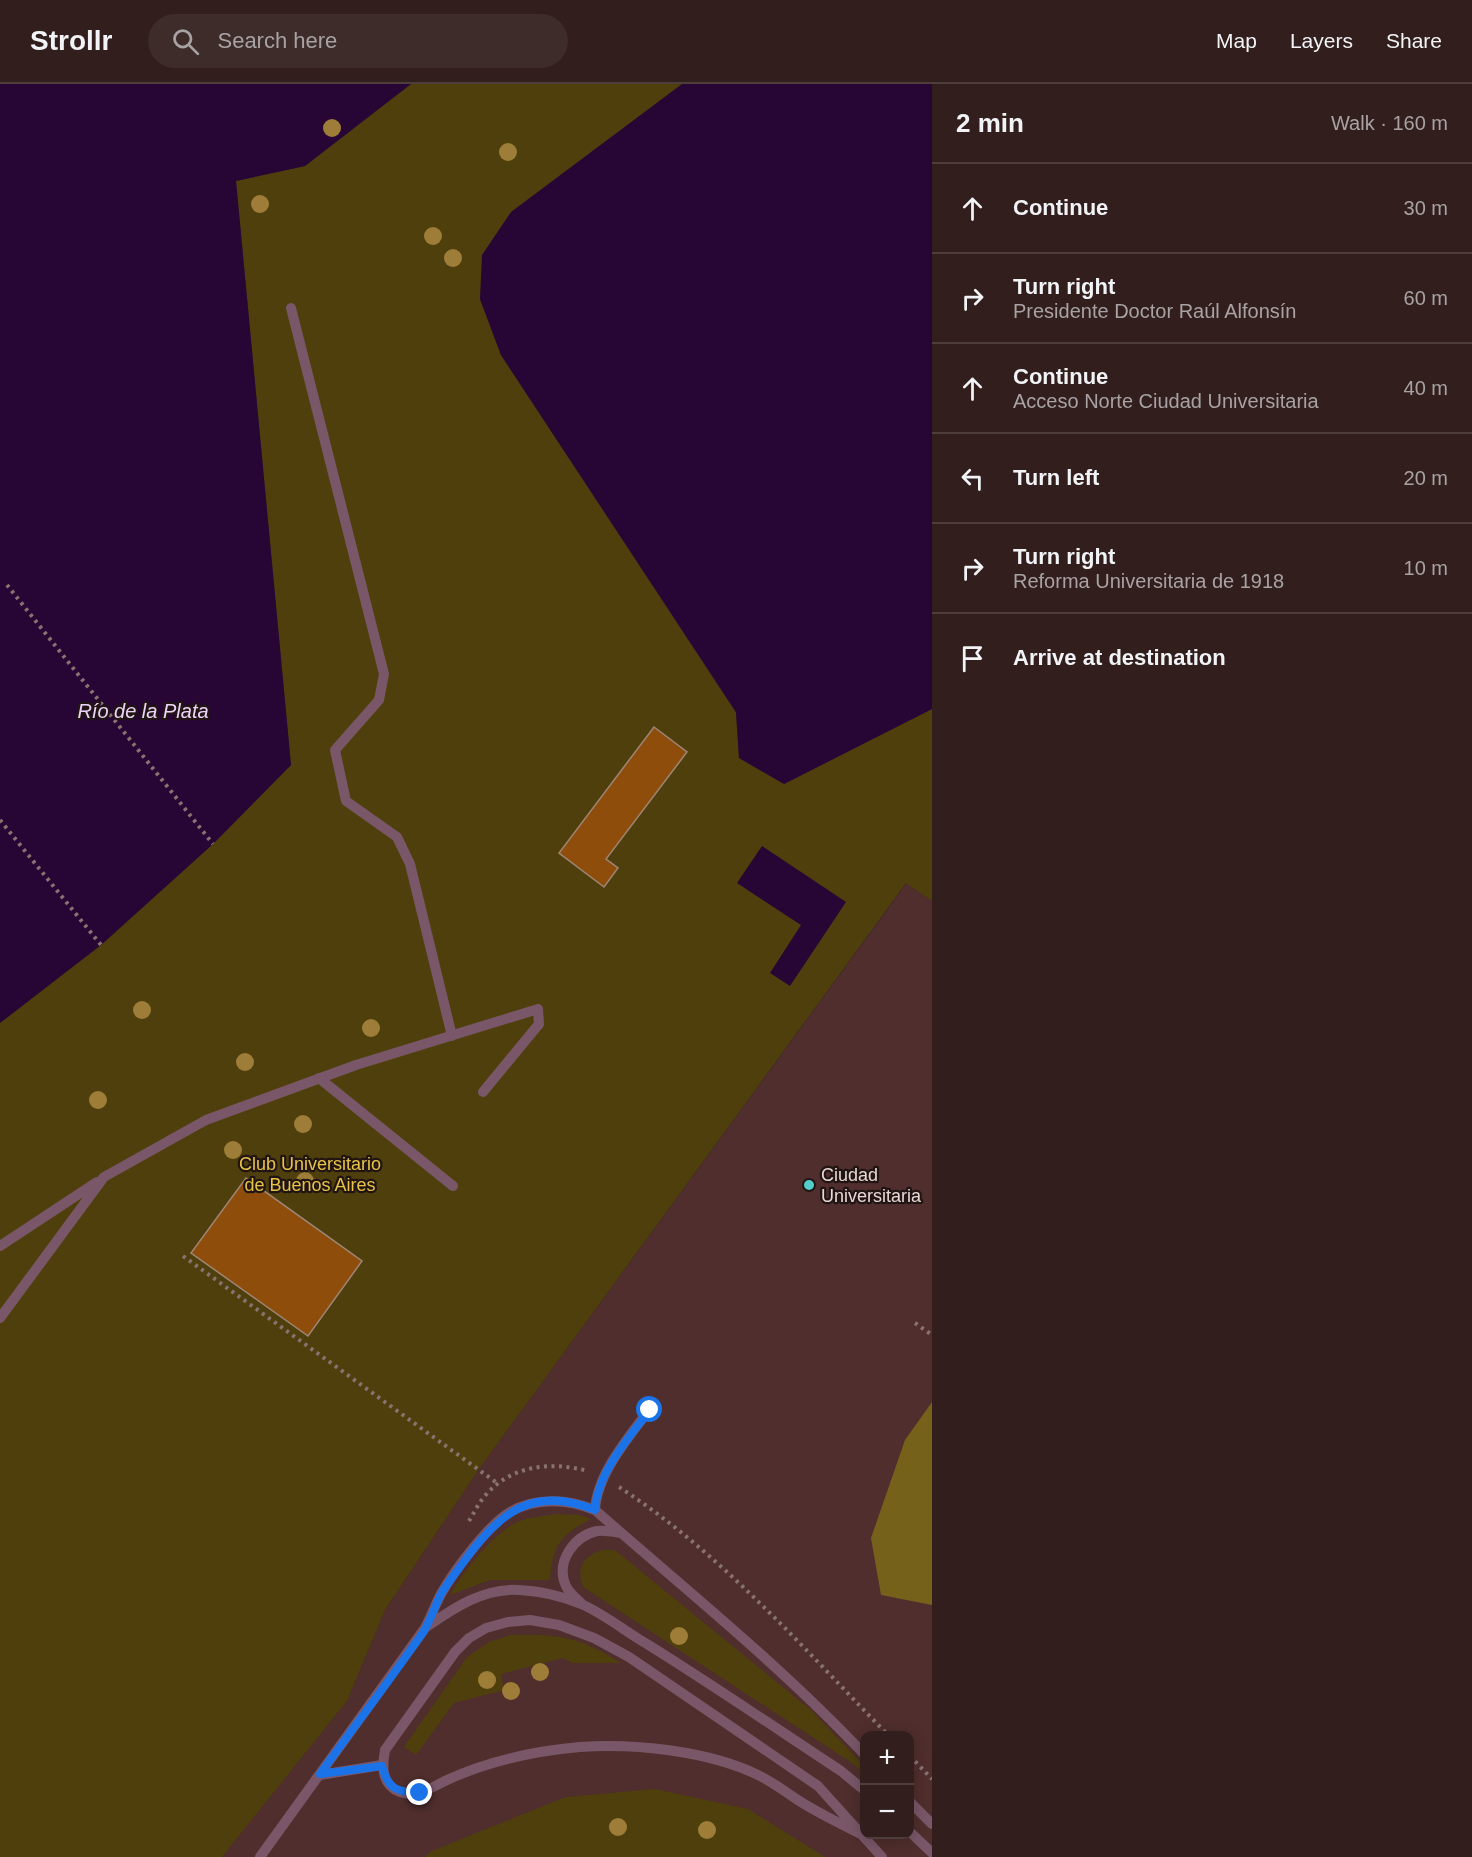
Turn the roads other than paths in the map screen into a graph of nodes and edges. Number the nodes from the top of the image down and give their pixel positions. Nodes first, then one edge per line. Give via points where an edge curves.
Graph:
1 (291, 308) dead end
2 (453, 1036) junction
3 (318, 1078) junction
4 (483, 1092) dead end
5 (104, 1177) junction
6 (453, 1186) dead end
7 (0, 1246) edge
8 (0, 1318) edge
9 (650, 1410) dead end
10 (595, 1510) junction
11 (621, 1533) junction
12 (582, 1605) junction
13 (425, 1628) junction
14 (860, 1750) edge
15 (382, 1766) junction
16 (320, 1774) junction
17 (860, 1787) edge
18 (914, 1807) edge
19 (932, 1824) edge
20 (860, 1833) edge
21 (860, 1833) edge
22 (914, 1837) edge
23 (866, 1839) edge
24 (932, 1853) edge
25 (260, 1857) edge
26 (882, 1857) edge

1 - 2 lane via 384,674 379,700 335,750 346,801 397,837 410,864
2 - 3 lane
2 - 4 lane via 538,1009 539,1024
3 - 5 lane via 206,1120
3 - 6 lane
5 - 7 lane
5 - 8 lane
9 - 10 lane via 617,1453 596,1497
10 - 11 lane
10 - 13 lane via 579,1503 543,1501 509,1512 476,1545 442,1592
11 - 12 lane via 599,1531 582,1537 567,1552 562,1573 566,1588
11 - 14 lane via 769,1660
12 - 13 lane via 548,1594 493,1592 452,1609
12 - 17 lane via 663,1654
13 - 16 lane
15 - 16 lane
15 - 20 lane via 385,1750 469,1638 486,1628 530,1620 559,1625 629,1657 818,1786
15 - 21 lane via 386,1780 400,1792 420,1793 453,1777 532,1754 580,1747 651,1747 707,1757 758,1774 803,1804
16 - 25 lane
18 - 19 lane
22 - 24 lane
23 - 26 lane

